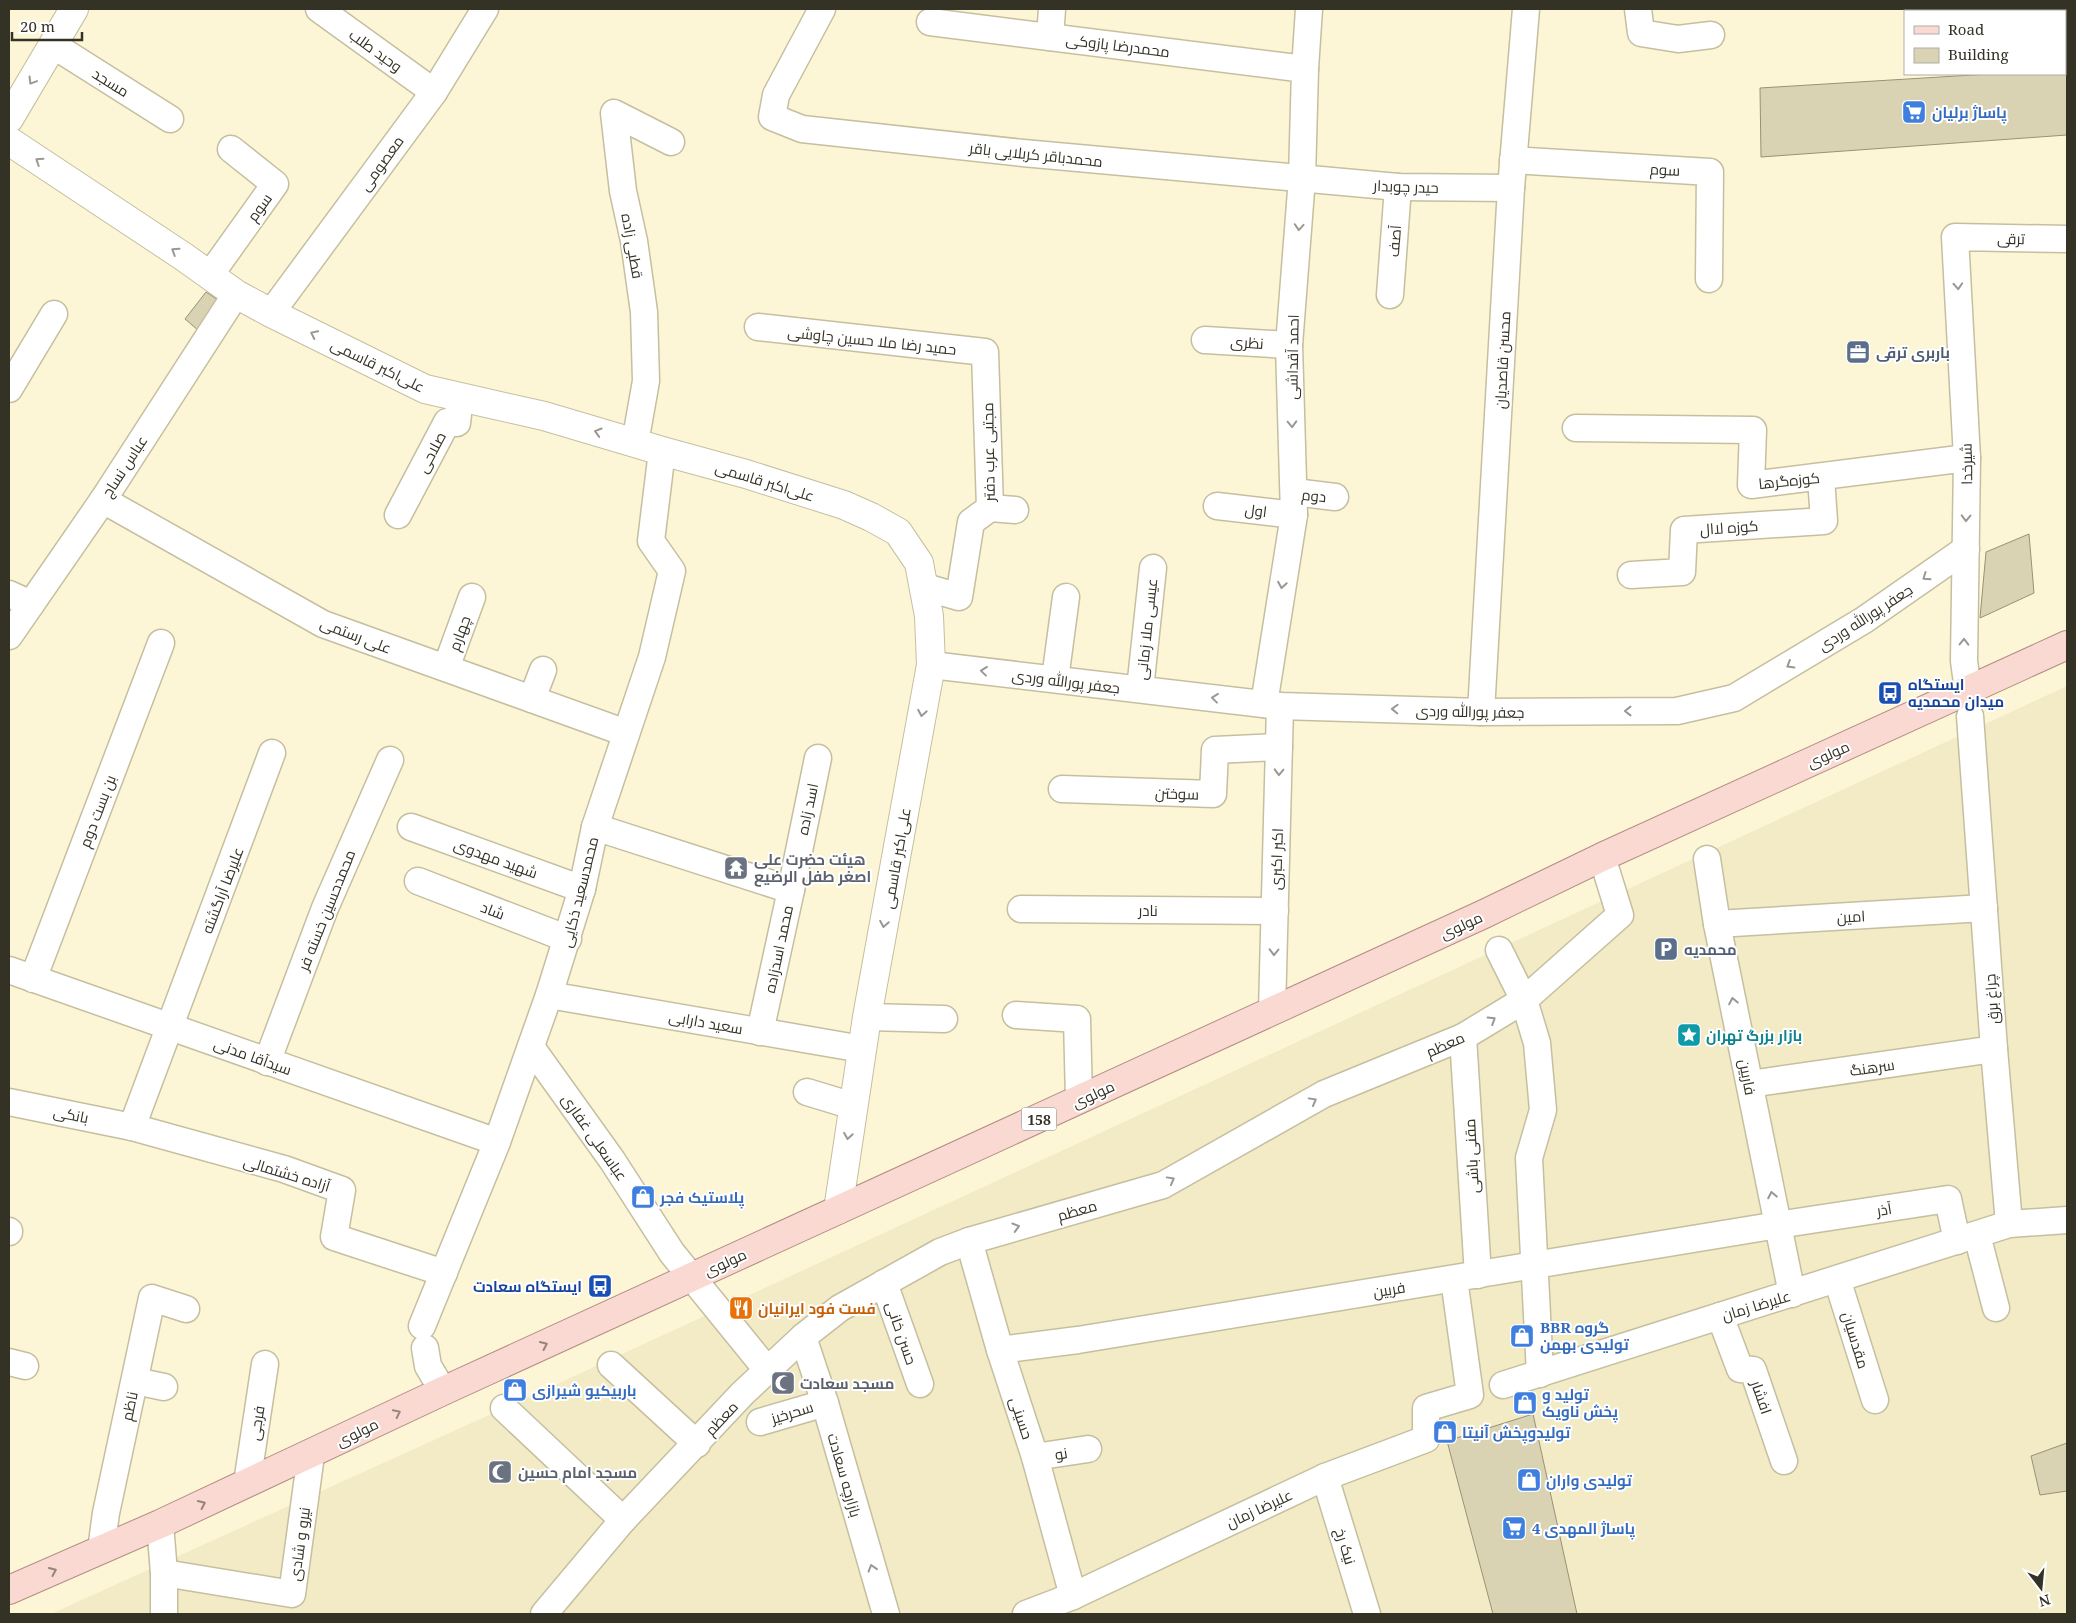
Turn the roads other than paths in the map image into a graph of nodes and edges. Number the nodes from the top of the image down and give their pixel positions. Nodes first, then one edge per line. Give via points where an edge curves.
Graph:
1 (74, 9) edge
2 (319, 9) edge
3 (485, 9) edge
4 (822, 9) edge
5 (1052, 9) edge
6 (1309, 9) edge
7 (1526, 9) edge
8 (1638, 9) edge
9 (944, 19) edge
10 (1711, 34) dead end
11 (1050, 37) junction
12 (53, 45) junction
13 (1305, 69) junction
14 (434, 92) junction
15 (9, 119) edge
16 (170, 119) dead end
17 (9, 141) edge
18 (671, 142) dead end
19 (231, 149) dead end
20 (1513, 160) junction
21 (1302, 178) junction
22 (1398, 187) junction
23 (1510, 188) junction
24 (1955, 238) joint
25 (2067, 240) edge
26 (210, 275) junction
27 (1709, 279) dead end
28 (236, 294) junction
29 (1390, 295) dead end
30 (271, 313) junction
31 (54, 314) dead end
32 (758, 327) dead end
33 (1205, 340) dead end
34 (1289, 345) junction
35 (985, 352) joint
36 (11, 381) edge
37 (460, 397) junction
38 (1576, 428) dead end
39 (635, 443) junction
40 (662, 451) junction
41 (1967, 458) junction
42 (1821, 477) junction
43 (1335, 497) dead end
44 (103, 500) junction
45 (1294, 504) junction
46 (1218, 506) dead end
47 (398, 516) dead end
48 (1966, 549) junction
49 (1153, 568) dead end
50 (1632, 575) dead end
51 (925, 587) junction
52 (1066, 597) dead end
53 (472, 598) dead end
54 (20, 599) edge
55 (9, 636) edge
56 (161, 643) dead end
57 (2067, 645) edge
58 (931, 665) junction
59 (446, 668) junction
60 (543, 670) dead end
61 (1055, 679) junction
62 (1140, 689) junction
63 (532, 699) junction
64 (1969, 703) junction
65 (1272, 705) junction
66 (1481, 712) junction
67 (626, 733) junction
68 (1279, 746) junction
69 (272, 753) dead end
70 (818, 758) dead end
71 (390, 760) dead end
72 (1062, 789) dead end
73 (411, 827) dead end
74 (595, 827) junction
75 (1602, 857) junction
76 (1707, 859) dead end
77 (418, 882) dead end
78 (582, 889) junction
79 (791, 890) junction
80 (1984, 908) junction
81 (1021, 909) dead end
82 (1275, 911) junction
83 (1717, 924) junction
84 (568, 939) junction
85 (1499, 950) dead end
86 (9, 970) edge
87 (33, 979) junction
88 (550, 995) junction
89 (1524, 1000) junction
90 (1272, 1011) junction
91 (1016, 1016) dead end
92 (867, 1017) junction
93 (944, 1019) dead end
94 (170, 1027) junction
95 (760, 1032) junction
96 (1463, 1038) junction
97 (531, 1046) junction
98 (862, 1049) junction
99 (1994, 1049) junction
100 (267, 1062) junction
101 (1750, 1084) junction
102 (807, 1092) dead end
103 (1079, 1100) junction
104 (9, 1102) edge
105 (853, 1106) junction
106 (132, 1127) junction
107 (496, 1142) junction
108 (838, 1210) junction
109 (2067, 1220) edge
110 (2009, 1224) junction
111 (1778, 1225) junction
112 (1967, 1238) junction
113 (969, 1241) junction
114 (1534, 1266) junction
115 (444, 1273) junction
116 (1466, 1277) junction
117 (690, 1278) junction
118 (1837, 1279) junction
119 (884, 1283) junction
120 (1792, 1294) junction
121 (1996, 1308) dead end
122 (186, 1309) dead end
123 (1720, 1316) junction
124 (803, 1337) junction
125 (1000, 1350) junction
126 (265, 1364) dead end
127 (611, 1365) dead end
128 (768, 1371) junction
129 (1540, 1374) junction
130 (135, 1381) junction
131 (920, 1384) dead end
132 (1503, 1385) dead end
133 (164, 1387) dead end
134 (443, 1391) junction
135 (1470, 1395) joint
136 (1875, 1400) dead end
137 (825, 1403) junction
138 (504, 1408) dead end
139 (760, 1422) dead end
140 (697, 1444) junction
141 (1088, 1449) dead end
142 (311, 1454) junction
143 (1035, 1457) junction
144 (1784, 1461) dead end
145 (1325, 1477) junction
146 (247, 1483) junction
147 (623, 1520) junction
148 (160, 1524) junction
149 (101, 1550) junction
150 (164, 1573) junction
151 (9, 1590) edge
152 (1073, 1596) junction
153 (164, 1614) edge
154 (544, 1614) edge
155 (886, 1614) edge
156 (1026, 1614) edge
157 (1367, 1614) edge

1 - 12 street
2 - 14 street, وحید طلب
3 - 14 street, معصومی
4 - 21 street, محمدباقر کربلایی باقر via 776,94 772,117 802,130
5 - 11 street
6 - 13 street, احمد آقداشی
7 - 20 street, محسن قاصدیان
8 - 10 street via 1641,34 1678,39
9 - 11 street, محمدرضا پازوکی
11 - 13 street, محمدرضا پازوکی
12 -> 15 street
12 - 16 street, مسجد
13 - 21 street, احمد آقداشی
14 - 30 street, معصومی
26 -> 17 street, علی‌اکبر قاسمی
18 - 39 street, قطبی زاده via 606,111 634,241 644,312 646,381
19 - 26 street, سوم via 275,184
20 - 23 street, محسن قاصدیان
20 - 27 street, سوم via 1710,172
21 - 22 street, حیدر چوبدار
21 -> 34 street, احمد آقداشی
22 - 23 street, حیدر چوبدار
22 - 29 street, آصف
23 - 66 street, محسن قاصدیان
24 - 25 street, ترقی
24 -> 41 street, شیرخدا
26 - 28 street, علی‌اکبر قاسمی
28 - 30 street, علی‌اکبر قاسمی
28 - 44 street, عباس نساج
37 -> 30 street, علی‌اکبر قاسمی via 425,389
31 - 36 street
32 - 35 street, حمید رضا ملا حسین چاوشی
33 - 34 street, نظری
34 -> 45 street, احمد آقداشی
35 - 51 street, مجتبی عرب دفتر via 1003,509 971,522 959,597
39 -> 37 street, علی‌اکبر قاسمی via 544,416
37 - 47 street, صلاحی via 457,423 447,422
38 - 42 street, کوزه‌گرها via 1753,430 1751,485
39 - 40 street, علی‌اکبر قاسمی
40 - 51 street, علی‌اکبر قاسمی via 746,474 871,516 898,532 920,563
40 - 67 street, محمدسعید ذکایی via 651,541 672,571 652,657
41 - 42 street, کوزه‌گرها
41 -> 48 street, شیرخدا
42 - 50 street, کوزه لاال via 1824,521 1684,530 1682,572
43 - 45 street, دوم
44 - 54 street, عباس نساج
44 - 59 street, علی رستمی via 323,624
45 - 46 street, اول
45 -> 65 street, احمد آقداشی
64 -> 48 street, شیرخدا via 1964,661
48 -> 66 street, جعفر پورالله وردی via 1864,620 1734,698 1677,711
49 - 62 street, عیسی ملا زمانی
51 - 58 street, علی‌اکبر قاسمی
52 - 61 street
53 - 59 street, چهارم
54 - 55 street, عباس نساج
56 - 87 street, بن بست دوم
57 - 64 main road, مولوی / 158
61 -> 58 street, جعفر پورالله وردی
58 -> 92 street, علی‌اکبر قاسمی
59 - 63 street, علی رستمی
60 - 63 street
61 - 62 street, جعفر پورالله وردی
65 -> 62 street, جعفر پورالله وردی
63 - 67 street, علی رستمی
64 - 75 main road, مولوی / 158
64 - 80 street, چراغ برق
66 -> 65 street, جعفر پورالله وردی
65 - 68 street, اکبر اکبری
67 - 74 street, محمدسعید ذکایی
68 - 72 street, سوختن via 1215,750 1214,794
68 -> 82 street, اکبر اکبری
69 - 94 street, علیرضا آراگشته
70 - 79 street, اسد زاده
71 - 100 street, محمدحسین خسته فر via 325,908
73 - 78 street, شهید مهدوی
74 - 78 street, محمدسعید ذکایی
74 - 79 street, محمد اسدزاده
75 - 89 street, معظم via 1620,916
75 - 90 main road, مولوی / 158
76 - 83 street, فاربین
77 - 84 street, شاد
78 - 84 street, محمدسعید ذکایی
79 - 95 street, محمد اسدزاده
80 - 83 street, امین
80 - 99 street, چراغ برق
81 - 82 street, نادر
82 -> 90 street, اکبر اکبری
101 -> 83 street, فاربین
84 - 88 street, محمدسعید ذکایی
85 - 89 street
86 - 87 street, سیدآقا مدنی
87 - 94 street, سیدآقا مدنی
88 - 95 street, سعید دارابی
88 - 97 street, محمدسعید ذکایی
96 -> 89 street, معظم
89 - 114 street via 1538,1043 1543,1110 1529,1158
90 - 103 main road, مولوی / 158
91 - 103 street via 1077,1019
92 - 93 street
92 - 98 street, علی‌اکبر قاسمی
94 - 100 street, سیدآقا مدنی
94 - 106 street, علیرضا آراگشته
95 - 98 street, سعید دارابی
113 -> 96 street, معظم via 1163,1185 1324,1094
96 - 116 street, مقنی باشی
97 - 107 street, محمدسعید ذکایی
97 - 117 street, عباسعلی غفاری
98 - 105 street, علی‌اکبر قاسمی
99 - 101 street, سرهنگ
99 - 110 street, چراغ برق
100 - 107 street, سیدآقا مدنی
111 -> 101 street, فاربین
102 - 105 street
103 - 108 main road, مولوی / 158
104 - 106 street, بانکی
105 -> 108 street, علی‌اکبر قاسمی
106 - 115 street, آزاده خشتمالی via 284,1169 342,1190 334,1237
107 - 115 street, محمدسعید ذکایی
108 - 117 main road, مولوی / 158
109 - 110 street
110 - 112 street, علیرضا زمان
111 - 112 street, آذر via 1948,1199
111 - 114 street, فربین
111 - 120 street, فاربین
112 - 118 street, علیرضا زمان
112 - 121 street
113 - 119 street, معظم via 940,1252
113 - 125 street, حسینی
114 - 116 street, فربین
114 - 129 street
115 - 134 street, محمدسعید ذکایی via 424,1337 428,1366
116 - 125 street, فربین via 1088,1339
116 - 135 street, مقنی باشی
117 - 128 street
134 -> 117 main road, مولوی / 158
118 - 120 street, علیرضا زمان
118 - 136 street, مقدسیان
119 - 124 street, معظم via 840,1308
119 - 131 street, حسن خانی
120 - 123 street, علیرضا زمان
122 - 130 street, ناظم via 152,1298
123 - 129 street, علیرضا زمان
123 - 144 street, افشار via 1740,1369 1753,1370
124 - 128 street, معظم
124 - 137 street, بازارچه سعادت
125 - 143 street, حسینی
126 - 146 street, فرجی
127 - 140 street
128 - 140 street, معظم via 743,1393
129 - 132 street, علیرضا زمان
130 - 133 street
130 - 149 street, ناظم
142 -> 134 main road, مولوی / 158
135 - 145 street, علیرضا زمان via 1426,1408 1426,1439
137 - 139 street, سحرخیز
155 -> 137 street, بازارچه سعادت
138 - 147 street
140 - 147 street, معظم
141 - 143 street, نو
142 - 146 main road, مولوی / 158
142 - 150 street, نیرو و شادی via 292,1594
143 - 152 street, حسینی
145 - 152 street, علیرضا زمان
145 - 157 street, نیک رخ
148 -> 146 main road, مولوی / 158
147 - 154 street, معظم
148 - 149 main road, مولوی / 158
148 - 150 street
151 -> 149 main road, مولوی / 158
150 - 153 street
152 - 156 street, علیرضا زمان

